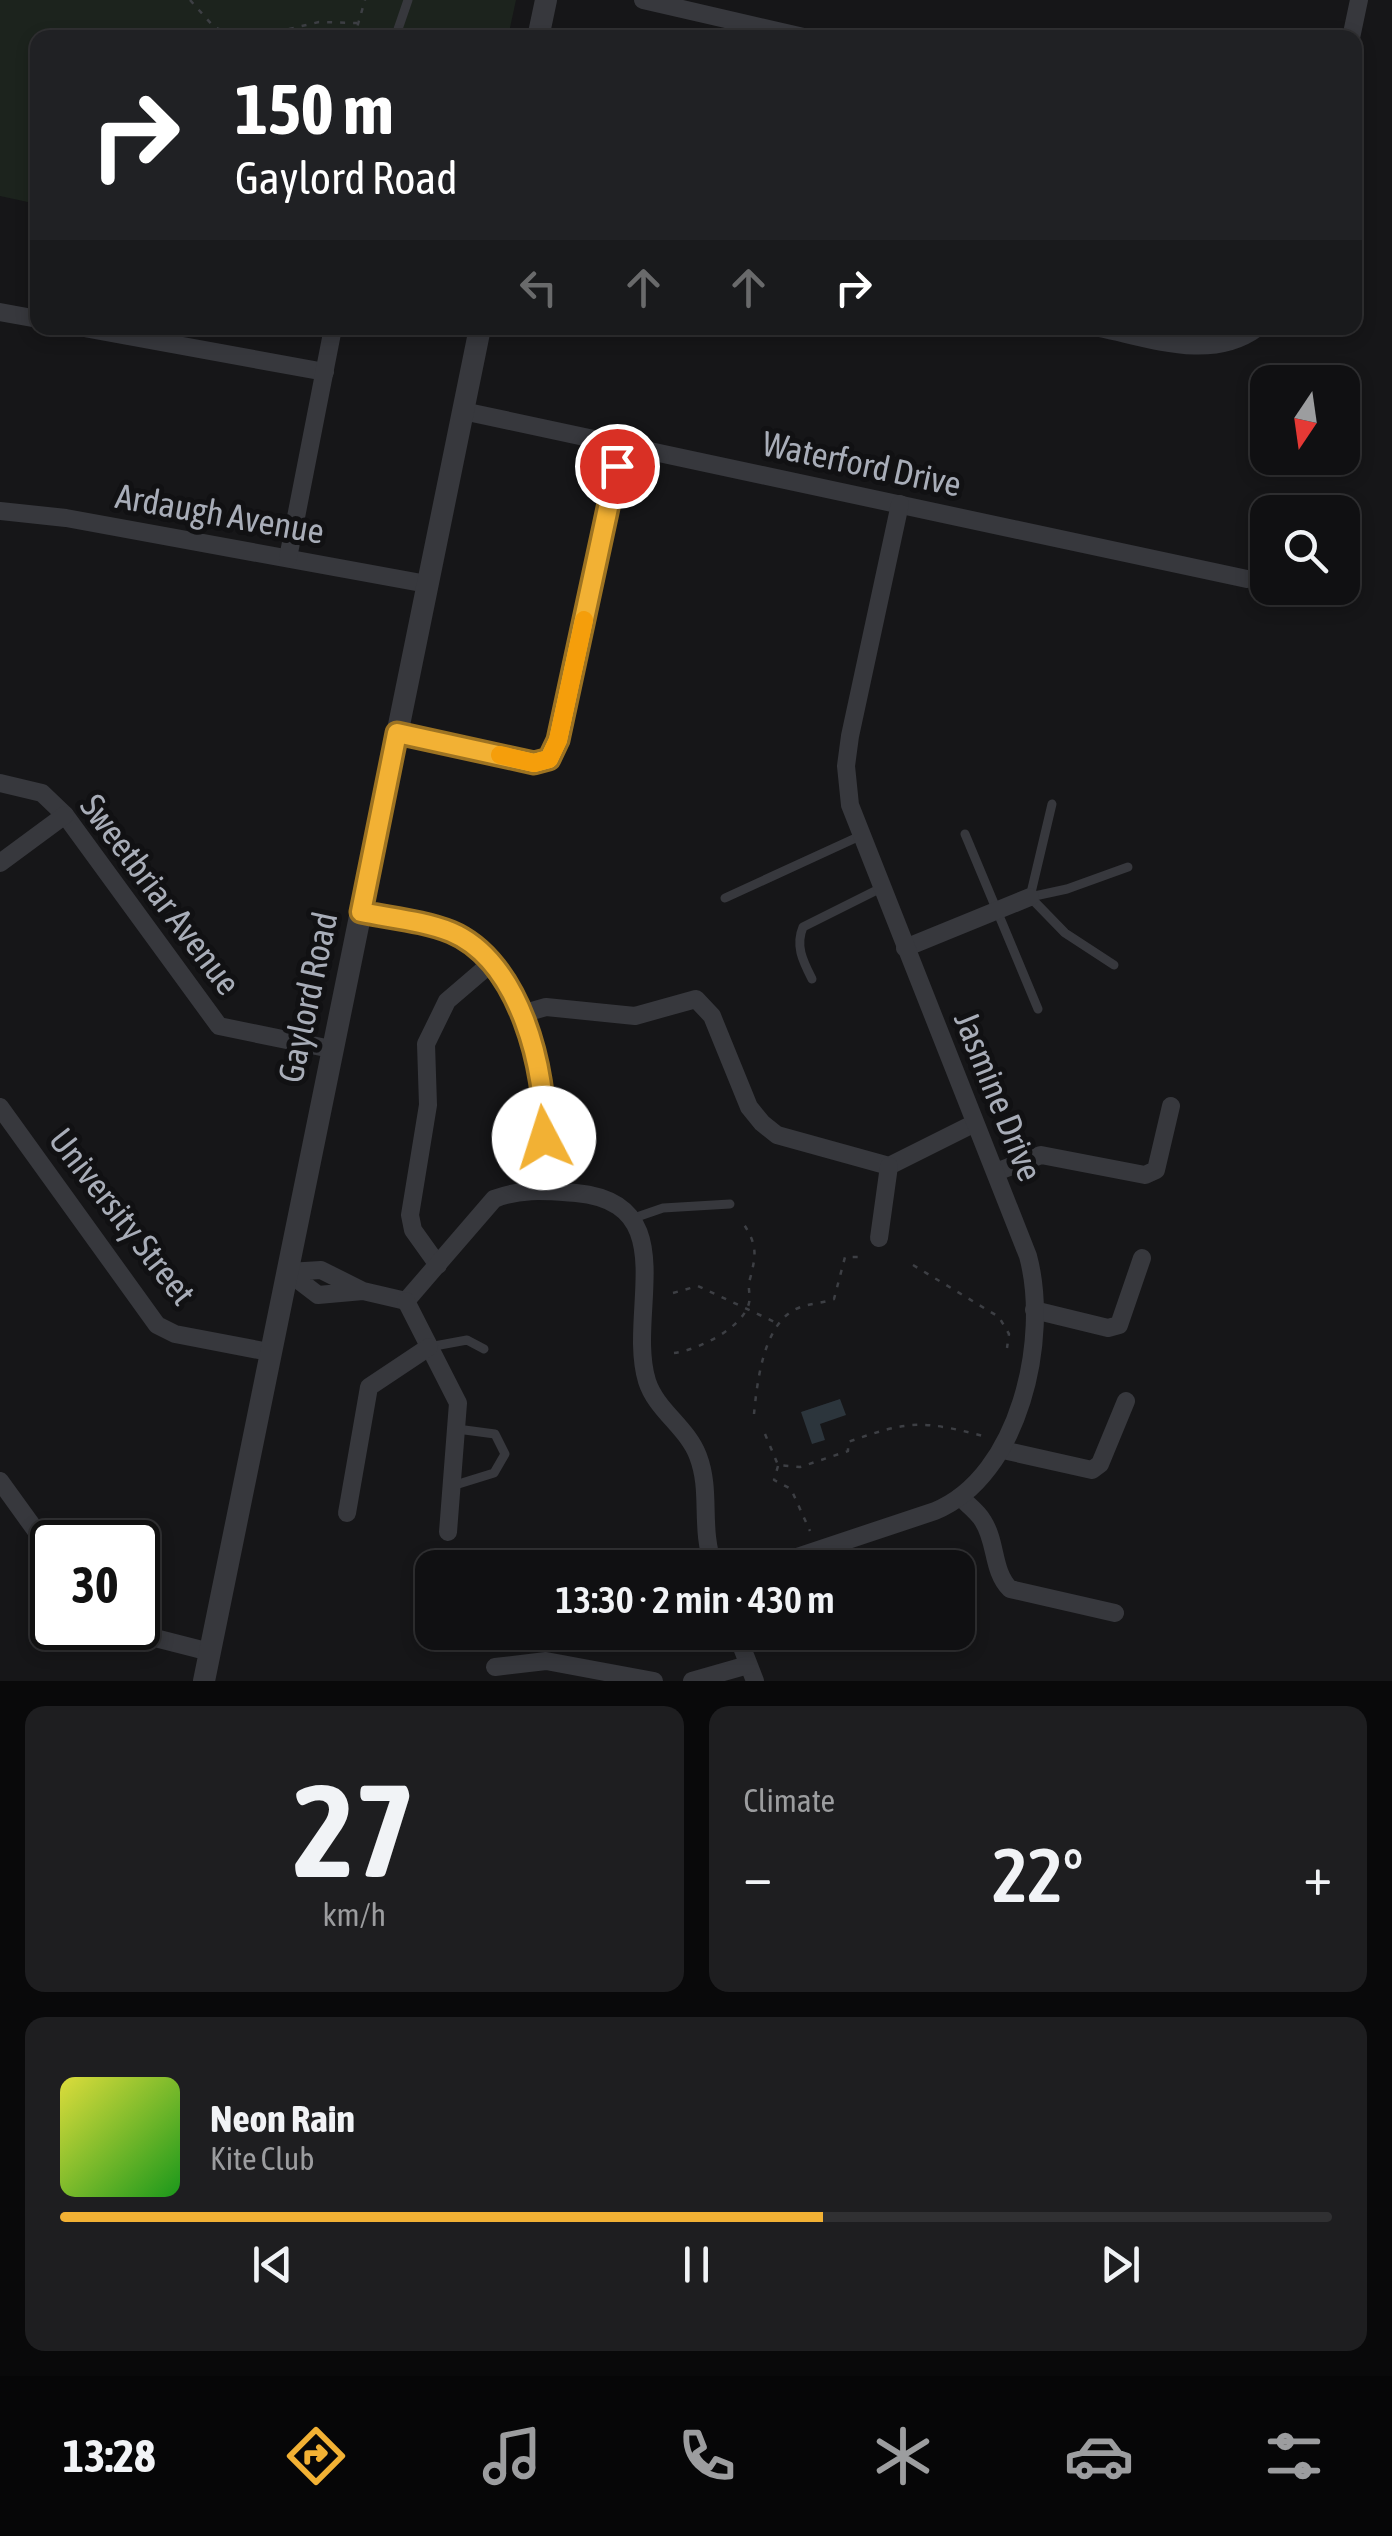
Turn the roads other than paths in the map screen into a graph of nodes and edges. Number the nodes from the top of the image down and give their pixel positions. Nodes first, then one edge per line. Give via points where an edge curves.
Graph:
1 (408, 0) edge
2 (546, 0) edge
3 (643, 0) edge
4 (1359, 0) edge
5 (708, 6) edge
6 (398, 30) edge
7 (540, 30) edge
8 (783, 30) edge
9 (1353, 30) edge
10 (0, 312) edge
11 (30, 318) edge
12 (122, 335) edge
13 (332, 335) edge
14 (479, 335) edge
15 (1133, 335) edge
16 (1243, 335) edge
17 (325, 372) junction
18 (463, 411) junction
19 (622, 445) junction
20 (900, 504) junction
21 (0, 511) edge
22 (288, 558) junction
23 (1247, 579) dead end
24 (427, 584) junction
25 (397, 733) junction
26 (0, 783) edge
27 (1052, 804) dead end
28 (65, 814) junction
29 (965, 834) dead end
30 (860, 836) junction
31 (0, 863) edge
32 (1128, 867) dead end
33 (881, 888) junction
34 (1030, 897) junction
35 (726, 898) dead end
36 (361, 912) junction
37 (1000, 912) junction
38 (906, 948) junction
39 (489, 964) junction
40 (1114, 965) dead end
41 (812, 979) dead end
42 (1038, 1010) dead end
43 (525, 1012) junction
44 (331, 1049) junction
45 (0, 1106) edge
46 (1171, 1106) dead end
47 (973, 1124) junction
48 (889, 1166) junction
49 (996, 1172) junction
50 (541, 1190) junction
51 (730, 1204) dead end
52 (631, 1219) junction
53 (879, 1238) dead end
54 (1142, 1258) dead end
55 (438, 1265) junction
56 (288, 1272) junction
57 (406, 1301) junction
58 (1034, 1310) junction
59 (429, 1347) junction
60 (484, 1349) dead end
61 (269, 1352) junction
62 (1126, 1401) dead end
63 (457, 1430) junction
64 (998, 1441) junction
65 (0, 1481) edge
66 (452, 1486) junction
67 (960, 1497) junction
68 (347, 1513) dead end
69 (30, 1523) edge
70 (448, 1532) dead end
71 (708, 1550) edge
72 (818, 1550) edge
73 (1115, 1613) dead end
74 (160, 1639) edge
75 (210, 1652) junction
76 (495, 1667) dead end
77 (751, 1673) edge
78 (204, 1681) edge
79 (654, 1681) edge
80 (692, 1681) edge

1 - 6 lane
2 - 7 street
3 - 5 street
4 - 9 street
5 - 8 street
10 - 11 street
12 - 17 street
13 - 17 street
14 - 18 street, Gaylord Road
15 - 16 street via 1187,346 1222,345
17 - 22 street
18 - 19 street, Waterford Drive
18 - 24 street, Gaylord Road
19 - 20 street, Waterford Drive
19 - 25 street via 549,759 534,763
20 - 23 street, Waterford Drive
20 - 30 street, Jasmine Drive via 846,766
21 - 22 street, Ardaugh Avenue
22 - 24 street, Ardaugh Avenue
24 - 25 street, Gaylord Road
25 - 36 street, Gaylord Road
26 - 28 street, Sweetbriar Avenue via 42,793
27 - 34 lane
28 - 31 street
28 - 44 street, Sweetbriar Avenue via 219,1026
29 - 37 lane
30 - 33 street, Jasmine Drive
30 - 35 lane
32 - 34 lane
33 - 38 street, Jasmine Drive
33 - 41 lane via 804,928 798,939
34 - 37 street
34 - 40 lane via 1065,933
36 - 39 street via 448,931
36 - 44 street, Gaylord Road
37 - 38 street
37 - 42 lane
38 - 47 street, Jasmine Drive
39 - 43 street
39 - 55 street via 448,1001 426,1044 428,1105 410,1216
43 - 48 street via 635,1016 696,999 712,1016 749,1107 762,1123 777,1135
43 - 50 street via 545,1118
44 - 56 street, Gaylord Road
45 - 61 street, University Street via 158,1326
46 - 49 street via 1156,1170 1145,1175 1041,1155
47 - 48 street
47 - 49 street, Jasmine Drive
48 - 53 street
49 - 58 street, Jasmine Drive via 1031,1266
50 - 52 street via 611,1200
50 - 55 street via 494,1199
51 - 52 lane via 663,1208
52 - 71 street via 645,1258 641,1354 648,1384 696,1451 706,1488
54 - 58 street via 1119,1325
55 - 57 street
56 - 57 street via 321,1270 363,1291
56 - 61 street, Gaylord Road
57 - 59 street
58 - 64 street, Jasmine Drive via 1026,1389
59 - 60 lane via 467,1340
59 - 63 street via 458,1402
59 - 68 street via 370,1387
61 - 75 street, Gaylord Road
62 - 64 street via 1092,1470
63 - 66 street
63 - 66 lane via 495,1434 504,1454 494,1473
64 - 67 street, Jasmine Drive
65 - 69 street
66 - 70 street
67 - 72 street, Jasmine Drive
67 - 73 street via 983,1520 1000,1578 1010,1589
74 - 75 street
75 - 78 street, Gaylord Road
76 - 79 street via 546,1661
77 - 80 street

